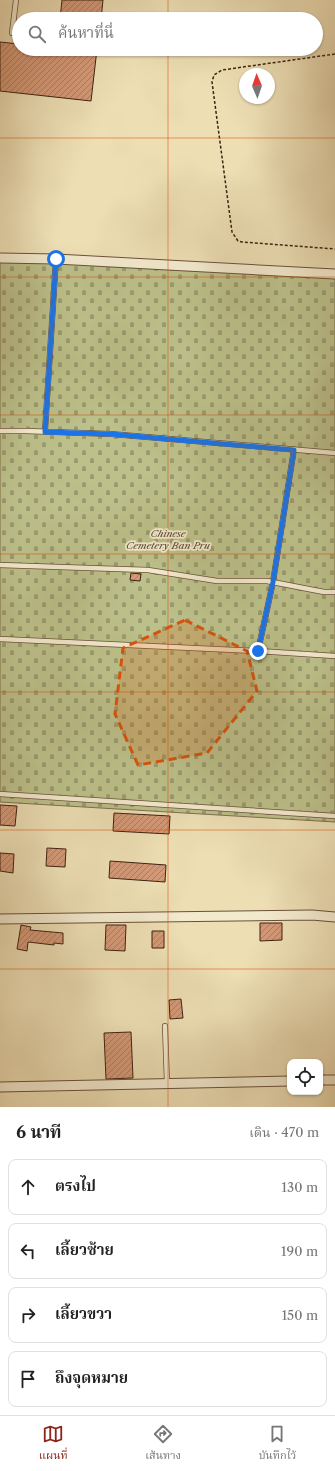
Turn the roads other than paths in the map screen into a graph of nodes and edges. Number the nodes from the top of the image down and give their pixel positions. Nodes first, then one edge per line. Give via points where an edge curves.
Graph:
1 (16, 0) edge
2 (15, 12) edge
3 (0, 258) edge
4 (56, 259) junction
5 (335, 274) edge
6 (0, 432) edge
7 (45, 432) junction
8 (294, 450) junction
9 (335, 453) edge
10 (0, 565) edge
11 (273, 582) junction
12 (335, 592) edge
13 (0, 639) edge
14 (258, 651) junction
15 (335, 656) edge
16 (0, 794) edge
17 (335, 816) edge
18 (335, 917) edge
19 (0, 919) edge
20 (165, 1026) dead end
21 (323, 1080) edge
22 (335, 1080) edge
23 (287, 1081) edge
24 (167, 1083) junction
25 (0, 1087) edge

1 - 2 lane
3 - 4 street
4 - 5 street
4 - 7 lane
6 - 7 lane
7 - 8 lane via 111,434
8 - 9 lane
8 - 11 lane
10 - 11 lane via 148,570 217,581
11 - 12 lane
11 - 14 lane
13 - 14 lane
14 - 15 lane
16 - 17 lane
18 - 19 street via 312,915
20 - 24 lane
21 - 22 street
23 - 24 street
24 - 25 street

